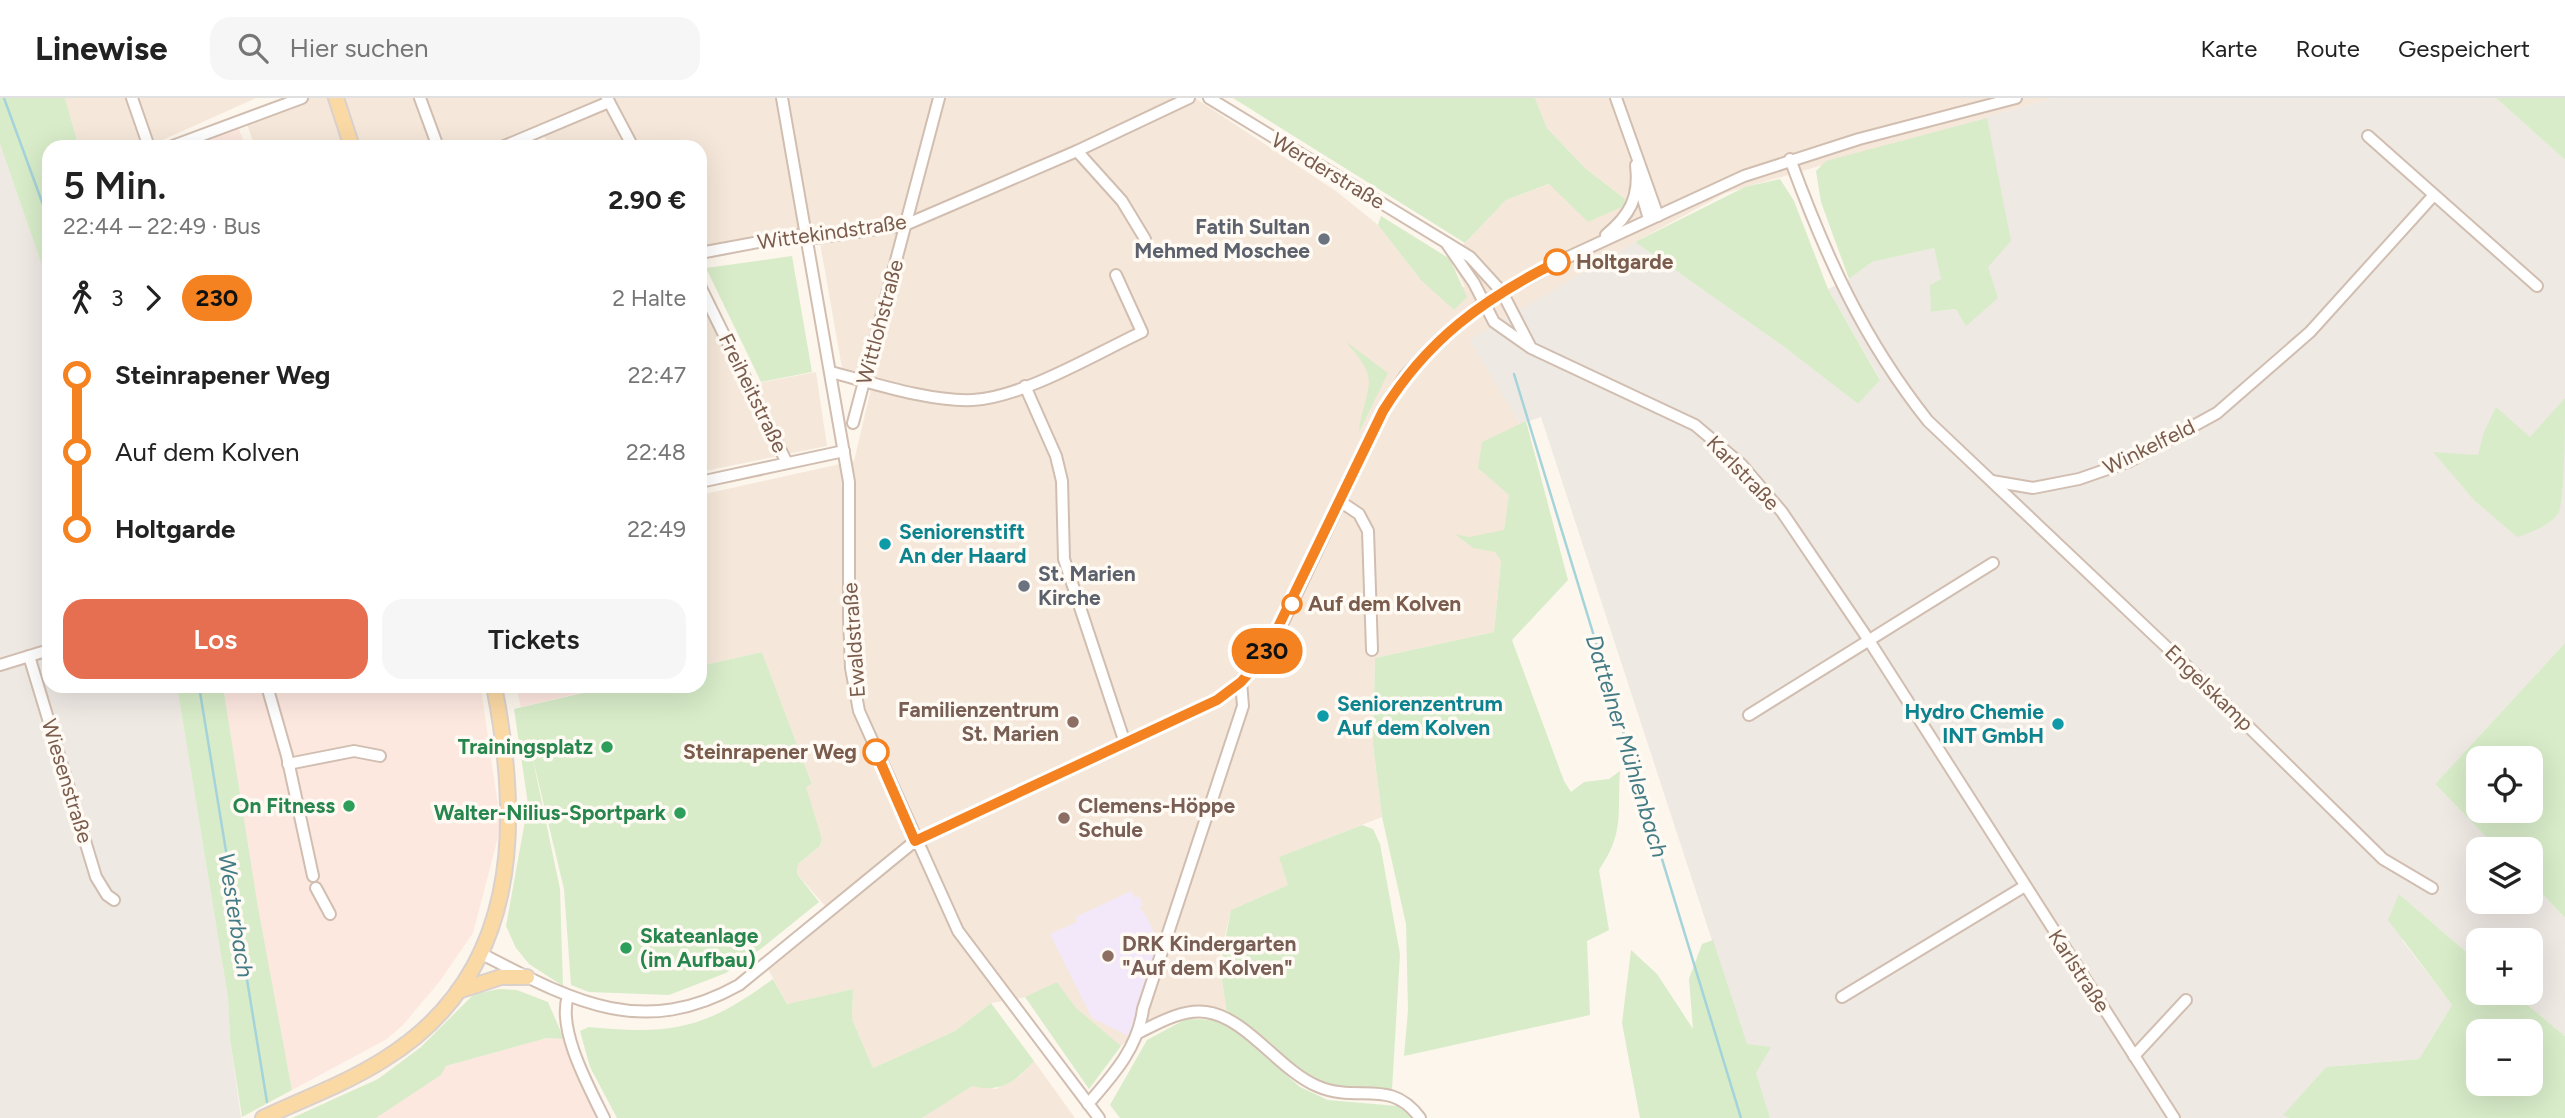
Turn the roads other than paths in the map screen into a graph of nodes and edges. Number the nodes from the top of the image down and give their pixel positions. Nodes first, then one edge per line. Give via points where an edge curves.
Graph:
1 (132, 98) edge
2 (302, 98) edge
3 (336, 98) edge
4 (420, 98) edge
5 (782, 98) edge
6 (939, 98) edge
7 (1189, 98) edge
8 (1209, 98) edge
9 (1616, 98) edge
10 (2017, 98) edge
11 (608, 100) edge
12 (2368, 136) dead end
13 (147, 140) edge
14 (189, 140) edge
15 (350, 140) edge
16 (435, 140) edge
17 (518, 140) edge
18 (629, 140) edge
19 (1077, 151) junction
20 (1634, 151) junction
21 (1790, 159) junction
22 (1638, 183) junction
23 (2433, 196) junction
24 (1654, 218) junction
25 (905, 225) junction
26 (807, 239) junction
27 (1145, 239) dead end
28 (1447, 244) junction
29 (1593, 245) junction
30 (707, 252) edge
31 (1116, 275) dead end
32 (2538, 286) dead end
33 (1502, 292) junction
34 (707, 300) edge
35 (1483, 303) junction
36 (1531, 348) junction
37 (831, 372) junction
38 (864, 380) junction
39 (1025, 387) junction
40 (853, 423) dead end
41 (844, 451) junction
42 (787, 463) junction
43 (707, 480) edge
44 (1992, 481) junction
45 (1341, 502) junction
46 (1993, 563) dead end
47 (1868, 639) junction
48 (1372, 650) dead end
49 (42, 652) edge
50 (29, 656) junction
51 (0, 665) edge
52 (1241, 682) junction
53 (269, 693) edge
54 (495, 693) edge
55 (1749, 715) dead end
56 (1125, 743) junction
57 (380, 756) dead end
58 (289, 764) junction
59 (915, 841) junction
60 (313, 876) dead end
61 (2025, 886) junction
62 (316, 888) dead end
63 (2432, 888) dead end
64 (114, 900) dead end
65 (330, 914) dead end
66 (480, 953) junction
67 (527, 977) junction
68 (458, 991) junction
69 (568, 996) junction
70 (1842, 997) dead end
71 (2186, 1000) dead end
72 (1140, 1032) junction
73 (2134, 1056) junction
74 (1088, 1104) junction
75 (263, 1118) edge
76 (604, 1118) edge
77 (1099, 1118) edge
78 (1420, 1118) edge
79 (2174, 1118) edge

1 - 13 street
2 - 14 street
3 - 15 main road
4 - 16 street
5 - 26 street, Ewaldstraße
6 - 25 street, Wittlohstraße
7 - 19 street, Wittekindstraße
8 - 28 street, Werderstraße
9 - 20 street
10 - 21 street
11 - 17 street
11 - 18 street
12 - 23 street
19 - 25 street, Wittekindstraße
19 - 27 street via 1122,201
20 - 22 street
20 - 24 street
21 - 24 street
21 - 44 street via 1835,274 1892,376 1928,421
22 - 24 street
22 - 29 street via 1632,210
23 - 32 street
23 - 44 street, Winkelfeld via 2310,332 2217,412 2128,462 2079,479 2032,488
24 - 29 street
25 - 26 street, Wittekindstraße
25 - 38 street, Wittlohstraße
26 - 30 street, Wittekindstraße via 796,235
26 - 37 street, Ewaldstraße
28 - 33 street, Werderstraße via 1470,257
28 - 35 street, Werderstraße
29 - 33 street
31 - 39 street via 1142,332
33 - 35 street
33 - 36 street
34 - 42 street, Freiheitstraße
35 - 36 street, Karlstraße via 1494,322
35 - 45 street via 1405,376 1383,411
36 - 47 street, Karlstraße via 1695,425 1741,464 1782,512
37 - 38 street
37 - 41 street, Ewaldstraße
38 - 39 street via 972,400
38 - 40 street, Wittlohstraße
39 - 56 street via 1056,456 1062,481 1064,559
41 - 42 street
41 - 59 street, Ewaldstraße via 849,482 851,668 859,711
42 - 43 street
44 - 63 street, Engelskamp via 2383,859
45 - 48 street via 1359,514 1368,531
45 - 52 street via 1277,635
46 - 47 street
47 - 55 street
47 - 61 street, Karlstraße
49 - 50 street
50 - 51 street
50 - 64 street, Wiesenstraße via 96,877
52 - 56 street via 1217,700
52 - 72 street via 1243,706 1143,1009
53 - 58 street
54 - 66 main road via 506,748 510,842 502,893
56 - 59 street
57 - 58 street via 354,751
58 - 60 street
59 - 69 street via 723,994 697,1005 647,1013 618,1012
59 - 74 street, Ewaldstraße via 958,932
61 - 70 street
61 - 73 street, Karlstraße
62 - 65 street
66 - 67 street
66 - 68 main road
67 - 68 main road via 500,977
67 - 69 street
68 - 75 main road via 421,1031 383,1060
69 - 76 street via 564,1008 574,1049
71 - 73 street
72 - 74 street
72 - 78 street via 1175,1017 1206,1012 1226,1018 1304,1080 1338,1093 1398,1096
73 - 79 street, Karlstraße
74 - 77 street, Ewaldstraße

